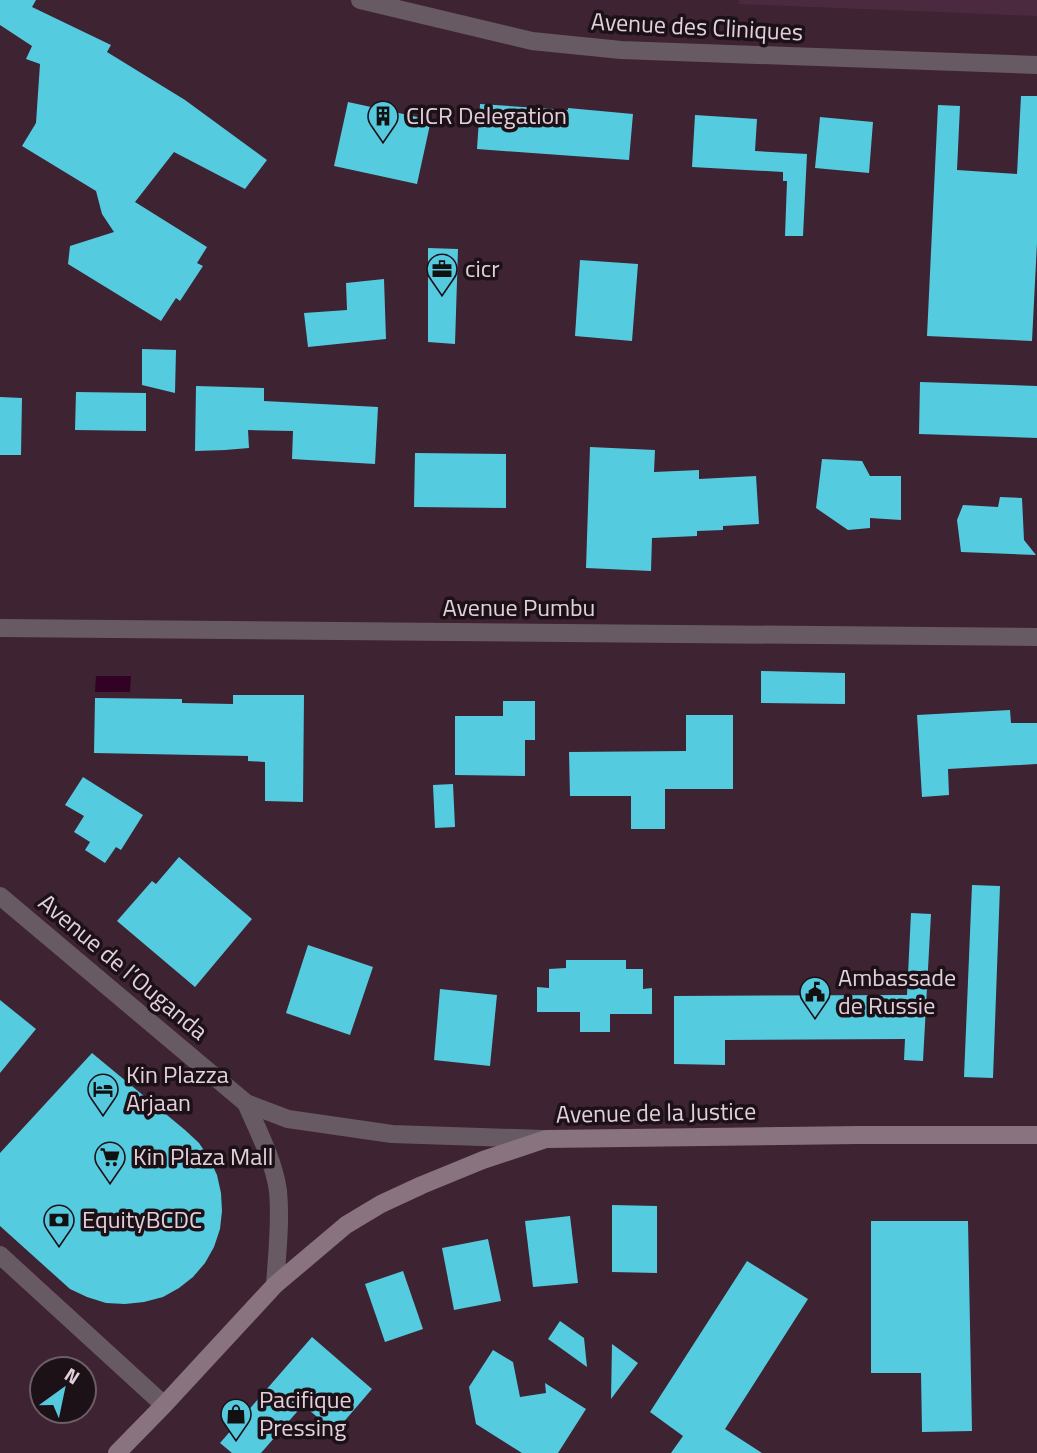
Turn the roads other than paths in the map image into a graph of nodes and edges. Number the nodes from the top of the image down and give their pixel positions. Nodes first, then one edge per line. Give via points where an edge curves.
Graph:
1 (360, 0) edge
2 (1037, 65) edge
3 (0, 628) edge
4 (1037, 637) edge
5 (0, 896) edge
6 (246, 1103) junction
7 (1037, 1135) edge
8 (547, 1139) junction
9 (0, 1255) edge
10 (275, 1285) junction
11 (164, 1405) junction
12 (117, 1453) edge

1 - 2 street, Avenue des Cliniques via 532,41 621,50
3 - 4 street, Avenue Pumbu
5 - 6 street, Avenue de l’Ouganda
6 - 8 street, Avenue de l’Ouganda via 288,1119 392,1134
6 - 10 street, Avenue de l’Ouganda via 278,1190
7 - 8 main road, Avenue de la Justice
8 - 10 main road, Avenue de la Justice via 482,1160 381,1204 346,1225
9 - 11 street
10 - 11 main road, Avenue de la Justice
11 - 12 main road, Avenue de la Justice

